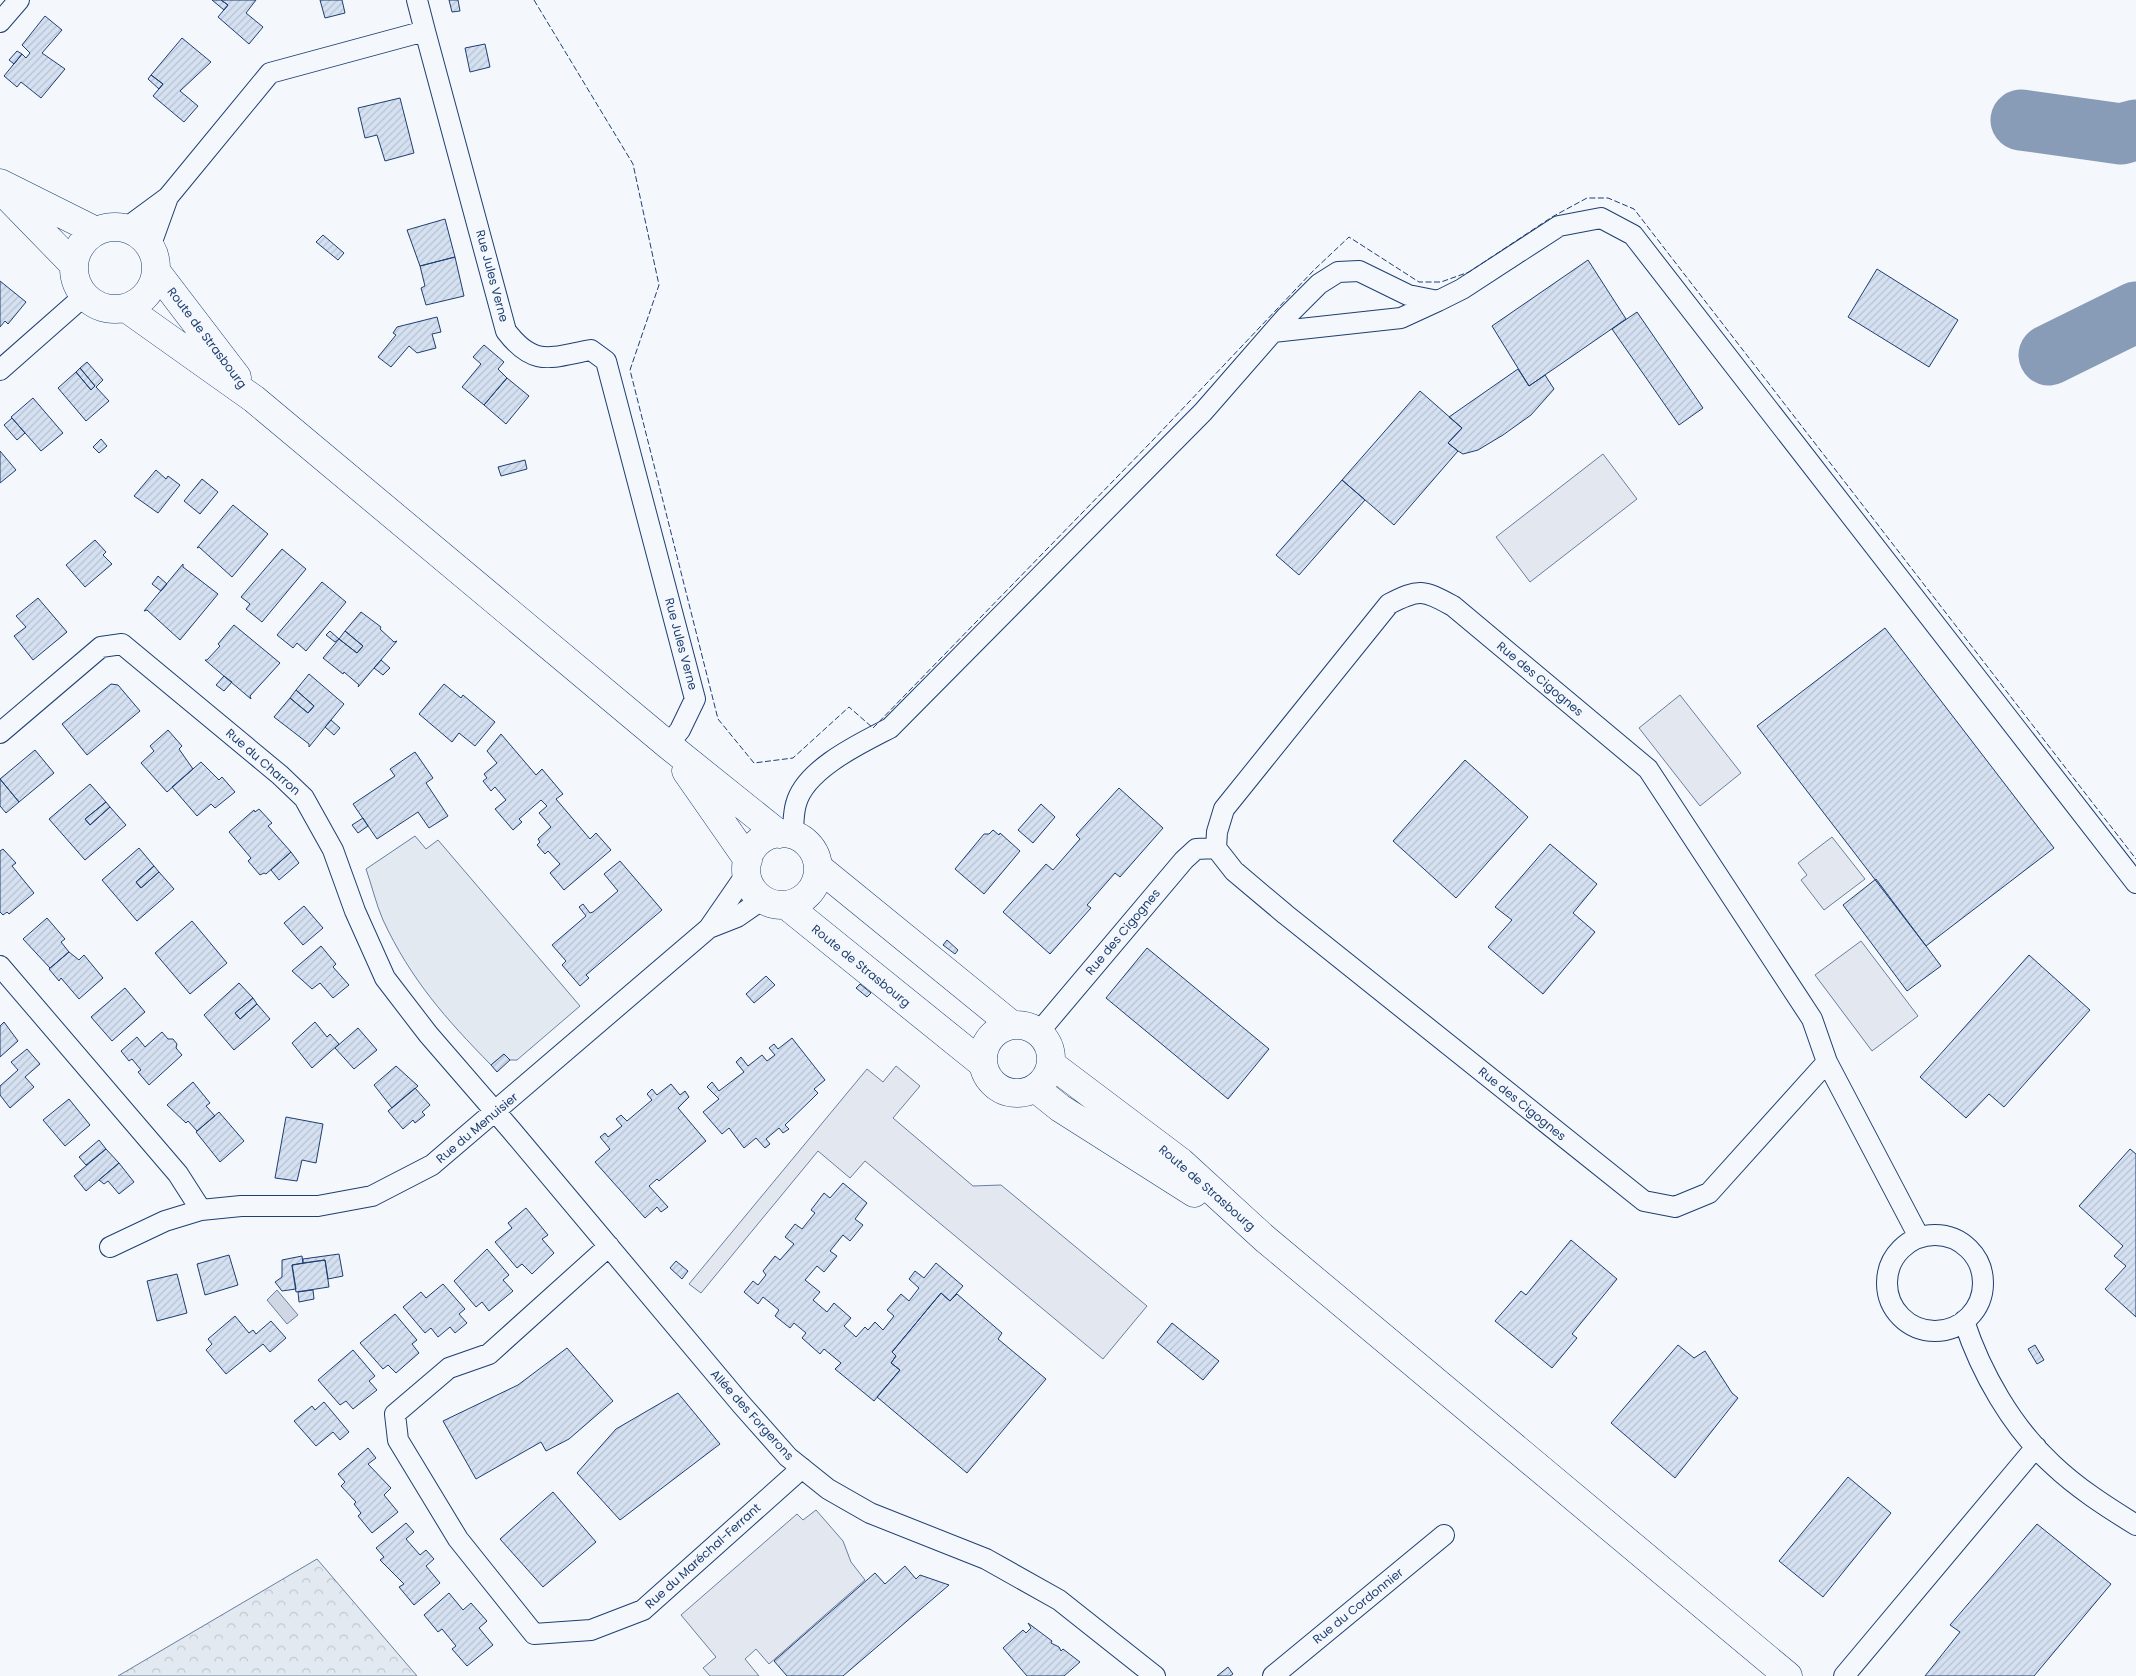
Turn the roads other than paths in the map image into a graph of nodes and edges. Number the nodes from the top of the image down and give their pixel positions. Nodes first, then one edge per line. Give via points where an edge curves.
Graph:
1 (19, 0) edge
2 (417, 0) edge
3 (0, 22) edge
4 (425, 32) junction
5 (0, 183) edge
6 (0, 189) edge
7 (168, 197) junction
8 (126, 228) junction
9 (96, 231) junction
10 (153, 259) junction
11 (73, 264) junction
12 (84, 296) junction
13 (1438, 301) junction
14 (126, 308) junction
15 (1273, 332) junction
16 (0, 370) edge
17 (254, 399) junction
18 (0, 733) edge
19 (668, 745) junction
20 (786, 834) junction
21 (1216, 848) junction
22 (748, 866) junction
23 (818, 866) junction
24 (2136, 883) edge
25 (774, 902) junction
26 (709, 928) junction
27 (0, 966) edge
28 (1012, 1025) junction
29 (1038, 1032) junction
30 (1827, 1062) junction
31 (983, 1064) junction
32 (1051, 1064) junction
33 (1035, 1088) junction
34 (496, 1112) junction
35 (200, 1210) junction
36 (1919, 1237) junction
37 (1264, 1238) junction
38 (609, 1246) junction
39 (110, 1247) dead end
40 (1964, 1321) junction
41 (2036, 1447) junction
42 (802, 1468) junction
43 (2136, 1525) edge
44 (1444, 1535) dead end
45 (1156, 1676) edge
46 (1273, 1676) edge
47 (1788, 1676) edge
48 (1844, 1676) edge

1 - 3 street
2 - 4 street, Rue Jules Verne
4 - 7 street via 270,73
4 - 19 street, Rue Jules Verne via 506,331 519,348 538,358 591,350 606,361 695,699 680,730
5 - 9 main road
6 - 11 main road
7 - 8 street
7 - 10 street
8 - 9 main road
8 - 10 main road via 144,239
9 - 11 main road via 77,251
10 - 14 main road via 153,284 147,295
10 - 17 main road, Route de Strasbourg
11 - 12 main road via 76,284
12 - 14 main road via 102,308
12 - 16 street
13 - 15 street via 1400,318
13 - 15 street via 1408,295 1359,271 1338,272 1319,284
13 - 24 street via 1559,226 1601,218 1633,235
14 - 17 main road, Route de Strasbourg
15 - 20 street via 1203,412 890,728 841,753 808,783 796,803
17 - 19 main road
18 - 34 street, Rue du Charron via 101,647 122,644 304,798 333,850 355,911 385,978 428,1034
19 - 20 main road
19 - 22 main road
20 - 22 main road via 760,842
20 - 23 main road via 810,847
21 - 29 street, Rue des Cigognes via 1196,849 1184,860
21 - 30 street, Rue des Cigognes via 1234,871 1285,914 1644,1201 1675,1207 1709,1193
21 - 30 street, Rue des Cigognes via 1224,809 1389,604 1410,593 1428,593 1453,606 1648,769 1812,1019
22 - 25 main road via 750,883
22 - 26 street, Rue du Menuisier
23 - 25 main road via 813,888 796,902
23 - 28 main road
25 - 26 street, Rue du Menuisier
25 - 31 main road, Route de Strasbourg
26 - 34 street, Rue du Menuisier
27 - 35 street via 178,1174
28 - 29 main road
28 - 31 main road via 1002,1028 990,1039
29 - 32 main road via 1048,1046
30 - 36 street, Rue des Cigognes
31 - 33 main road via 987,1074 1002,1090 1013,1093
32 - 33 main road
32 - 37 main road, Route de Strasbourg via 1181,1162
33 - 37 main road, Route de Strasbourg via 1060,1108
34 - 35 street, Rue du Menuisier via 432,1165 372,1196 318,1206 241,1206
34 - 38 street, Allée des Forgerons
35 - 39 street, Rue du Menuisier via 165,1221
36 - 40 street via 1935,1234 1951,1238 1976,1258 1983,1287 1980,1300
36 - 40 street via 1894,1257 1888,1272 1887,1288 1892,1304 1902,1318 1916,1327 1932,1331 1948,1329
37 - 47 main road
38 - 42 street, Allée des Forgerons via 741,1404 788,1457
38 - 42 street, Rue du Maréchal-Ferrant via 489,1354 449,1368 395,1414 398,1440 458,1538 534,1634 591,1630 642,1610
40 - 41 street via 1973,1347 2004,1403 2023,1434
41 - 43 street via 2087,1493
41 - 48 street
42 - 45 street, Allée des Forgerons via 828,1489 870,1513 986,1559 1059,1600
44 - 46 street, Rue du Cordonnier

